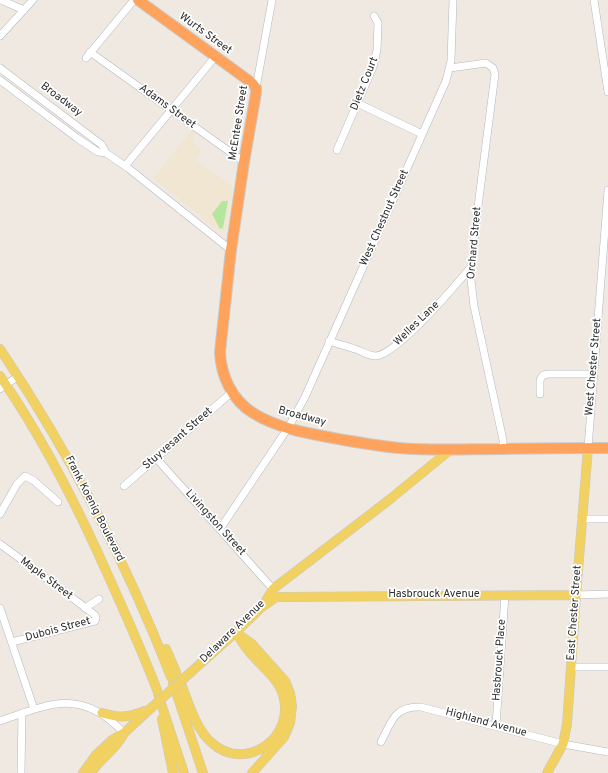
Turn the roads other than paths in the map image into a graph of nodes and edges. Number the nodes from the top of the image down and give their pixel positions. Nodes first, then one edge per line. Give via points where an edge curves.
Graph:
1 (1, 0) edge
2 (33, 0) edge
3 (134, 0) edge
4 (138, 0) edge
5 (272, 0) edge
6 (453, 0) edge
7 (594, 0) edge
8 (24, 10) junction
9 (374, 16) dead end
10 (0, 36) edge
11 (605, 46) edge
12 (90, 52) junction
13 (215, 56) junction
14 (86, 58) dead end
15 (0, 68) edge
16 (450, 68) junction
17 (0, 80) edge
18 (256, 88) junction
19 (608, 92) edge
20 (358, 103) junction
21 (172, 110) junction
22 (422, 134) junction
23 (337, 150) dead end
24 (106, 153) junction
25 (244, 162) junction
26 (125, 166) junction
27 (608, 190) edge
28 (231, 250) junction
29 (471, 267) junction
30 (329, 341) junction
31 (0, 349) edge
32 (593, 374) junction
33 (0, 376) edge
34 (18, 376) junction
35 (3, 387) edge
36 (232, 392) junction
37 (540, 394) dead end
38 (288, 428) junction
39 (588, 448) junction
40 (608, 448) edge
41 (503, 449) junction
42 (450, 450) junction
43 (156, 458) junction
44 (124, 486) dead end
45 (58, 502) dead end
46 (0, 514) edge
47 (582, 519) junction
48 (608, 519) edge
49 (220, 529) junction
50 (0, 544) edge
51 (273, 589) junction
52 (608, 594) edge
53 (505, 595) junction
54 (576, 595) junction
55 (99, 599) dead end
56 (262, 607) junction
57 (0, 608) edge
58 (85, 608) junction
59 (92, 614) joint
60 (236, 632) junction
61 (12, 642) junction
62 (608, 666) edge
63 (571, 667) junction
64 (175, 678) junction
65 (156, 691) junction
66 (34, 710) junction
67 (150, 710) junction
68 (102, 712) junction
69 (22, 713) junction
70 (0, 721) edge
71 (496, 725) junction
72 (124, 733) junction
73 (381, 742) dead end
74 (563, 744) junction
75 (608, 752) edge
76 (21, 773) edge
77 (83, 773) edge
78 (91, 773) edge
79 (173, 773) edge
80 (184, 773) edge
81 (203, 773) edge
82 (252, 773) edge
83 (547, 773) edge

1 - 8 street
2 - 8 street
3 - 12 street
4 - 13 highway, Wurts Street
5 - 18 street, McEntee Street
6 - 16 street, West Chestnut Street
7 - 11 street
8 - 10 street
9 - 20 street, Dietz Court via 378,23 374,67
11 - 19 street
12 - 14 street
12 - 21 street, Adams Street
13 - 18 highway, Wurts Street
13 - 21 street
15 - 24 street, Broadway via 102,145
16 - 22 street, West Chestnut Street
16 - 29 street, Orchard Street via 486,63 496,74
17 - 24 street, Broadway via 77,138 98,152
18 - 25 highway, McEntee Street
20 - 22 street
20 - 23 street, Dietz Court
21 - 25 street, Adams Street
21 - 26 street
22 - 30 street, West Chestnut Street
24 - 26 street, Broadway
25 - 28 highway, McEntee Street
26 - 28 street, Broadway
27 - 32 street, West Chester Street
28 - 36 highway, Broadway via 220,363
29 - 30 street, Welles Lane via 444,299 403,339 382,355 368,355
29 - 41 street, Orchard Street via 474,306
30 - 38 street, West Chestnut Street
31 - 34 main road, Frank Koenig Boulevard
32 - 37 street via 543,375 540,380
32 - 39 street, West Chester Street
33 - 35 main road, Frank Koenig Boulevard
34 - 35 street
34 - 64 main road, Frank Koenig Boulevard via 88,494
35 - 65 main road, Frank Koenig Boulevard via 13,393 76,508 120,600
36 - 38 highway, Broadway via 252,412
36 - 43 street, Stuyvesant Street
38 - 42 highway, Broadway via 374,445
38 - 49 street, West Chestnut Street
39 - 40 highway, Broadway
39 - 41 highway, Broadway
39 - 47 main road, East Chester Street
41 - 42 highway, Broadway
42 - 51 main road, Delaware Avenue
43 - 44 street, Stuyvesant Street
43 - 49 street, Livingston Street
45 - 46 street via 25,476 17,484
47 - 48 street
47 - 54 main road, East Chester Street
49 - 51 street, Livingston Street
50 - 58 street, Maple Street
51 - 56 main road, Delaware Avenue
52 - 54 street, Hasbrouck Avenue
53 - 54 main road, Hasbrouck Avenue
53 - 56 main road, Hasbrouck Avenue via 284,596
53 - 71 street, Hasbrouck Place
54 - 63 main road, East Chester Street
55 - 58 street
56 - 60 main road, Delaware Avenue
57 - 61 street
58 - 59 street, Maple Street
59 - 61 street, Dubois Street via 96,618 95,621
60 - 64 main road via 247,649 275,680 283,695 284,721 269,744 255,752 240,754 217,747 203,733
60 - 67 main road, Delaware Avenue, bridge
60 - 82 main road via 252,644 280,676 288,687 291,700 292,714 284,737
61 - 66 street
62 - 63 street
63 - 74 main road, East Chester Street
64 - 81 main road, Frank Koenig Boulevard
65 - 79 main road
65 - 80 main road, Frank Koenig Boulevard
66 - 68 street via 46,706 72,704
66 - 69 street
67 - 68 main road via 124,717
67 - 72 main road, Delaware Avenue
68 - 72 street
69 - 70 street
69 - 76 street
71 - 73 street, Highland Avenue via 412,706 402,709 397,714
71 - 74 street, Highland Avenue
72 - 77 main road via 112,740
72 - 78 main road via 117,745
74 - 75 street, Highland Avenue
74 - 83 main road, East Chester Street

